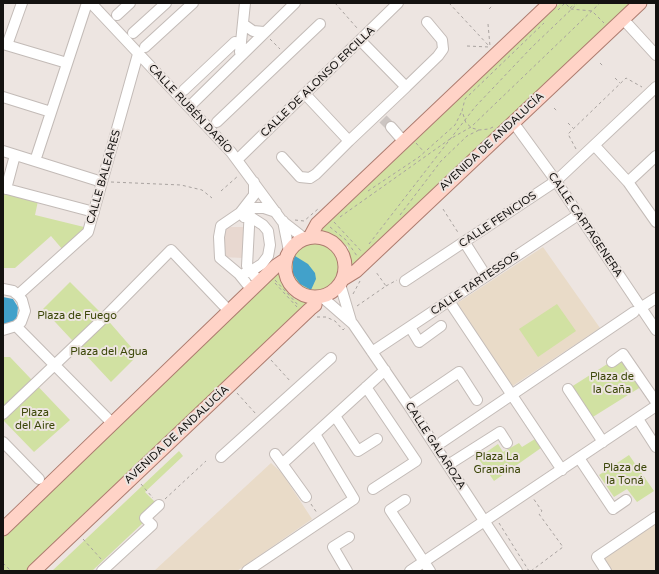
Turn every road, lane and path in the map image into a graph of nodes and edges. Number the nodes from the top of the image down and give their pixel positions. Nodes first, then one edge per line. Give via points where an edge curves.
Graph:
1 (22, 3) edge
2 (87, 3) edge
3 (91, 3) edge
4 (130, 3) edge
5 (166, 3) edge
6 (193, 3) edge
7 (245, 3) edge
8 (295, 3) edge
9 (335, 3) edge
10 (398, 3) edge
11 (449, 3) edge
12 (577, 3) edge
13 (600, 3) edge
14 (640, 3) edge
15 (567, 4) edge
16 (492, 6) dead end
17 (549, 6) edge
18 (489, 9) dead end
19 (571, 9) junction
20 (592, 11) junction
21 (117, 15) dead end
22 (549, 19) dead end
23 (622, 19) junction
24 (427, 22) dead end
25 (604, 23) dead end
26 (243, 24) junction
27 (320, 24) dead end
28 (488, 24) dead end
29 (357, 28) dead end
30 (133, 33) dead end
31 (267, 35) junction
32 (360, 40) junction
33 (235, 42) dead end
34 (5, 44) edge
35 (467, 46) dead end
36 (490, 47) junction
37 (142, 51) junction
38 (656, 55) edge
39 (240, 56) junction
40 (287, 56) junction
41 (67, 63) junction
42 (600, 63) dead end
43 (604, 67) dead end
44 (615, 78) dead end
45 (621, 83) junction
46 (406, 87) junction
47 (651, 88) edge
48 (184, 90) dead end
49 (305, 94) junction
50 (3, 97) edge
51 (189, 107) junction
52 (554, 108) dead end
53 (462, 111) junction
54 (557, 111) dead end
55 (51, 112) junction
56 (465, 120) junction
57 (217, 122) dead end
58 (513, 122) junction
59 (568, 123) dead end
60 (495, 125) dead end
61 (391, 127) tunnel mouth
62 (471, 127) junction
63 (574, 128) junction
64 (479, 130) junction
65 (450, 139) junction
66 (349, 141) junction
67 (408, 141) junction
68 (595, 146) junction
69 (3, 151) edge
70 (424, 152) junction
71 (578, 154) dead end
72 (15, 155) junction
73 (656, 156) edge
74 (282, 157) dead end
75 (237, 160) junction
76 (35, 161) junction
77 (245, 170) junction
78 (556, 181) junction
79 (106, 182) junction
80 (254, 182) junction
81 (628, 182) junction
82 (4, 188) edge
83 (221, 191) dead end
84 (364, 193) dead end
85 (212, 198) dead end
86 (443, 210) dead end
87 (342, 211) dead end
88 (94, 212) junction
89 (276, 212) junction
90 (578, 215) junction
91 (249, 216) junction
92 (337, 216) dead end
93 (234, 217) junction
94 (319, 218) junction
95 (396, 220) dead end
96 (288, 221) junction
97 (330, 222) dead end
98 (334, 222) junction
99 (656, 222) edge
100 (307, 238) junction
101 (463, 240) junction
102 (366, 247) dead end
103 (362, 252) junction
104 (361, 255) dead end
105 (287, 256) junction
106 (251, 271) junction
107 (376, 272) dead end
108 (239, 274) junction
109 (486, 276) junction
110 (273, 278) dead end
111 (404, 279) joint
112 (342, 282) junction
113 (255, 286) junction
114 (386, 286) junction
115 (3, 289) edge
116 (18, 295) junction
117 (319, 297) junction
118 (656, 298) edge
119 (449, 301) junction
120 (645, 305) dead end
121 (357, 306) dead end
122 (301, 309) dead end
123 (229, 311) junction
124 (634, 312) dead end
125 (352, 323) junction
126 (16, 326) junction
127 (441, 326) dead end
128 (410, 327) junction
129 (3, 330) edge
130 (656, 330) edge
131 (372, 352) junction
132 (331, 358) dead end
133 (271, 360) dead end
134 (612, 362) dead end
135 (55, 365) junction
136 (385, 370) junction
137 (366, 387) junction
138 (296, 389) junction
139 (568, 389) dead end
140 (236, 392) dead end
141 (512, 395) junction
142 (477, 400) dead end
143 (656, 402) edge
144 (409, 406) junction
145 (656, 406) edge
146 (3, 414) edge
147 (335, 416) junction
148 (638, 419) junction
149 (262, 420) junction
150 (112, 422) junction
151 (315, 434) junction
152 (377, 439) dead end
153 (3, 442) edge
154 (442, 442) dead end
155 (603, 442) junction
156 (507, 443) dead end
157 (656, 447) edge
158 (275, 454) dead end
159 (221, 457) dead end
160 (579, 458) junction
161 (206, 461) dead end
162 (282, 464) junction
163 (448, 464) junction
164 (562, 470) junction
165 (38, 479) dead end
166 (140, 483) dead end
167 (373, 489) dead end
168 (306, 497) joint
169 (532, 499) dead end
170 (405, 500) dead end
171 (626, 500) dead end
172 (159, 505) junction
173 (656, 517) edge
174 (502, 519) dead end
175 (322, 520) junction
176 (484, 522) junction
177 (3, 529) edge
178 (349, 537) dead end
179 (83, 539) dead end
180 (424, 561) junction
181 (3, 563) edge
182 (105, 568) edge
183 (11, 571) edge
184 (34, 571) edge
185 (247, 571) edge
186 (347, 571) edge
187 (410, 571) edge
188 (430, 571) edge
189 (517, 571) edge
190 (530, 571) edge
191 (606, 571) edge

1 - 34 street
2 - 41 street
3 - 37 street, CALLE RUBÉN DARÍO
4 - 21 street
5 - 30 street
6 - 37 street
7 - 26 street
8 - 31 street
9 - 29 path
10 - 32 street, CALLE DE ALONSO ERCILLA
11 - 36 path
12 - 19 path
13 - 20 path
14 - 23 main road, AVENIDA DE ANDALUCÍA
15 - 17 path
15 - 19 path
16 - 18 path
17 - 67 main road
19 - 20 path
19 - 56 path
20 - 25 path
20 - 62 path
22 - 53 path via 465,99
23 - 38 street
23 - 58 main road, AVENIDA DE ANDALUCÍA
24 - 46 street via 442,40 443,49
26 - 31 street via 253,31
26 - 39 street
27 - 40 street
28 - 36 path
31 - 39 street
31 - 40 path
32 - 46 street
32 - 49 street, CALLE DE ALONSO ERCILLA
33 - 48 street
34 - 41 street
35 - 36 path
37 - 51 street, CALLE RUBÉN DARÍO
37 - 79 street, CALLE BALEARES
39 - 51 street
40 - 57 street
41 - 55 street
42 - 43 path
44 - 45 path
45 - 47 path via 626,78
45 - 63 path
46 - 66 street via 381,116
47 - 68 street, CALLE FENICIOS
49 - 66 street
49 - 75 street, CALLE DE ALONSO ERCILLA
50 - 55 street
51 - 75 street, CALLE RUBÉN DARÍO
52 - 54 path
53 - 56 path
53 - 70 path via 455,125
55 - 76 street
56 - 62 path
56 - 65 path
58 - 78 street, CALLE CARTAGENERA
58 - 112 main road, AVENIDA DE ANDALUCÍA
59 - 63 path
60 - 64 path via 489,129
61 - 67 street
62 - 64 path
62 - 65 path
63 - 71 path via 568,134
64 - 95 path via 467,136 441,161
65 - 98 path
65 - 102 path
66 - 74 street via 310,178 300,177
67 - 70 path
67 - 94 main road
68 - 78 street, CALLE FENICIOS
68 - 81 street
69 - 72 street
70 - 84 path
72 - 76 street
72 - 82 street
73 - 81 street
75 - 77 street, CALLE RUBÉN DARÍO
76 - 79 street
77 - 80 street, CALLE RUBÉN DARÍO
77 - 83 path
78 - 90 street, CALLE CARTAGENERA
78 - 101 street, CALLE FENICIOS
79 - 85 path via 181,185 202,190
79 - 88 street, CALLE BALEARES
80 - 89 street, CALLE RUBÉN DARÍO
80 - 93 street via 254,195
81 - 99 street
82 - 88 street
86 - 101 path
87 - 92 path
88 - 116 street, CALLE BALEARES via 88,232
89 - 91 street via 264,208 250,208
89 - 96 street, CALLE RUBÉN DARÍO
90 - 109 street, CALLE TARTESSOS
90 - 130 street, CALLE CARTAGENERA
91 - 93 street
91 - 106 street via 247,266
91 - 106 street via 268,231 270,245 268,256 262,264
93 - 108 street via 221,226 219,249 220,258
94 - 96 street via 308,228
94 - 96 path via 317,209 304,221
94 - 100 main road
96 - 100 street, CALLE RUBÉN DARÍO
96 - 105 street, CALLE RUBÉN DARÍO
97 - 98 path
98 - 103 path
98 - 103 path via 329,226 346,240 357,256
100 - 105 main road via 296,244
100 - 112 main road via 319,237 336,245 345,261
101 - 109 street
101 - 111 street, CALLE FENICIOS
103 - 104 path via 364,254
105 - 113 main road
105 - 117 main road via 285,274 291,287 302,295
106 - 108 street
106 - 113 street
107 - 114 path
108 - 113 street
109 - 119 street, CALLE TARTESSOS
110 - 122 path
111 - 114 path
112 - 117 main road via 332,292
112 - 125 street, CALLE GALAROZA
113 - 123 main road
114 - 121 path
115 - 116 street
116 - 126 street via 24,305 24,311 21,322
117 - 125 street, CALLE GALAROZA
117 - 184 main road, AVENIDA DE ANDALUCÍA via 315,305
118 - 120 street
119 - 128 street, CALLE TARTESSOS
119 - 141 street
123 - 135 street via 171,250
123 - 150 main road
124 - 141 street
125 - 131 street, CALLE GALAROZA
126 - 129 street
126 - 135 street
127 - 128 street via 419,342
128 - 131 street, CALLE TARTESSOS
131 - 136 street, CALLE GALAROZA
132 - 138 street
133 - 138 path
134 - 143 street via 623,354
135 - 146 street
135 - 150 street
136 - 137 street
136 - 144 street, CALLE GALAROZA
137 - 147 street
137 - 167 street via 416,461
138 - 149 street
139 - 155 street
140 - 149 path
141 - 154 street
141 - 164 street
142 - 144 street via 459,372
144 - 163 street, CALLE GALAROZA
145 - 148 street
147 - 151 street
147 - 152 street via 358,451
148 - 155 street
148 - 157 street
149 - 159 street
150 - 177 main road
151 - 162 street
151 - 175 street via 354,499
153 - 165 street
155 - 160 street
156 - 163 street via 500,432
158 - 162 street
160 - 164 street
160 - 171 street via 613,509
161 - 172 path
162 - 168 street
163 - 176 street, CALLE GALAROZA
164 - 176 street
166 - 172 path
168 - 175 path
169 - 190 path via 542,511 539,514 563,547
170 - 180 street via 390,510
172 - 182 street via 145,518 152,525
173 - 191 street via 597,558
174 - 190 path via 498,522
175 - 185 street
176 - 180 street
176 - 189 street, CALLE GALAROZA
178 - 186 street via 333,547
179 - 182 path
180 - 187 street
180 - 188 street
181 - 183 path

